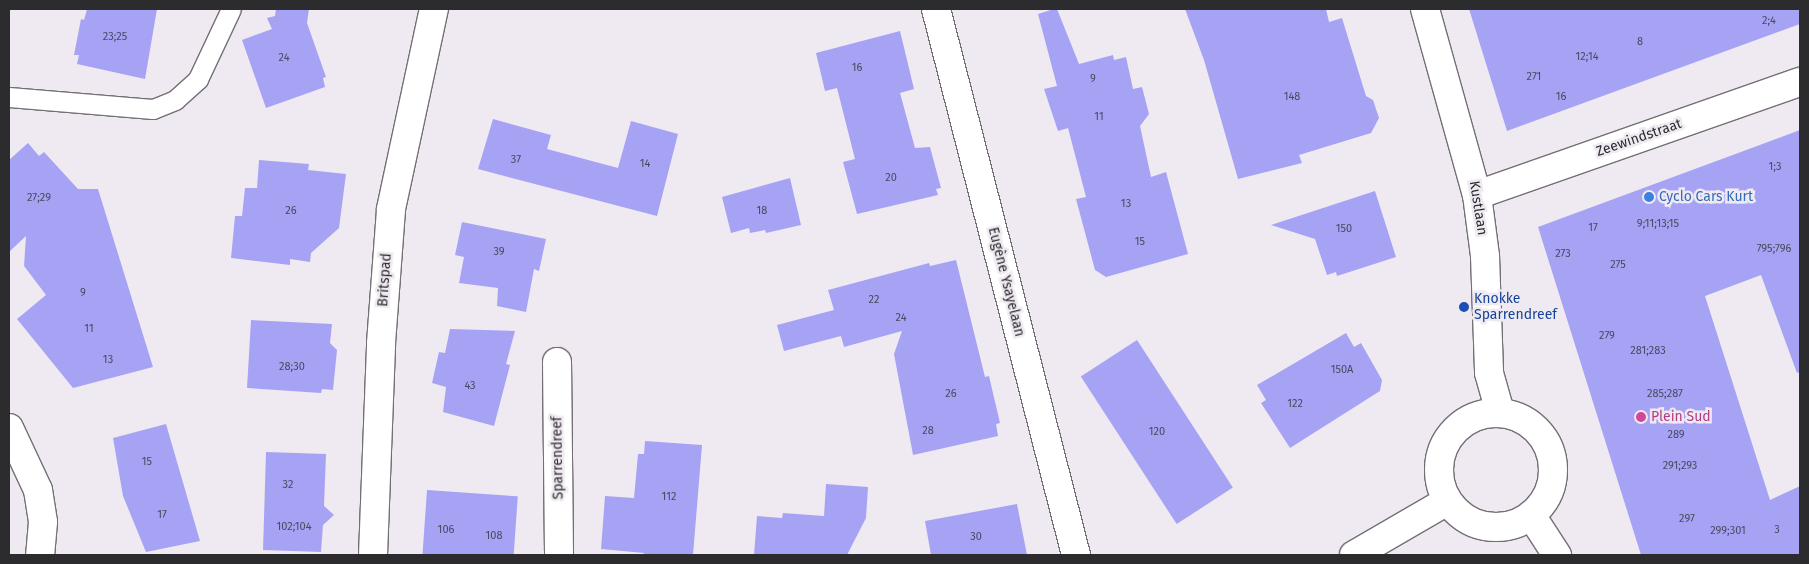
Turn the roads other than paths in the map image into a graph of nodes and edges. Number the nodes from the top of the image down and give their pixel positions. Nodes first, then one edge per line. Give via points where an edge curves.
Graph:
1 (231, 9) edge
2 (434, 9) edge
3 (936, 9) edge
4 (1425, 9) edge
5 (1800, 82) edge
6 (9, 97) edge
7 (1477, 195) junction
8 (557, 362) dead end
9 (1500, 412) junction
10 (9, 428) edge
11 (1447, 501) junction
12 (1531, 515) junction
13 (40, 555) edge
14 (373, 555) edge
15 (559, 555) edge
16 (1076, 555) edge
17 (1354, 555) edge
18 (1558, 555) edge

1 - 6 lane via 198,79 175,100 153,110
2 - 14 street, Britspad via 391,209 381,343
3 - 16 street, Eugène Ysayelaan
4 - 7 street, Kustlaan
5 - 7 street, Zeewindstraat
7 - 9 street, Kustlaan via 1485,256 1489,373
8 - 15 street, Sparrendreef
9 - 11 street via 1480,414 1463,422 1448,436 1440,454 1438,473
9 - 12 street via 1519,417 1535,428 1547,444 1552,462 1552,482 1544,500
10 - 13 street via 38,490 43,522
11 - 12 street via 1471,522 1491,527 1512,525
11 - 17 street
12 - 18 street

